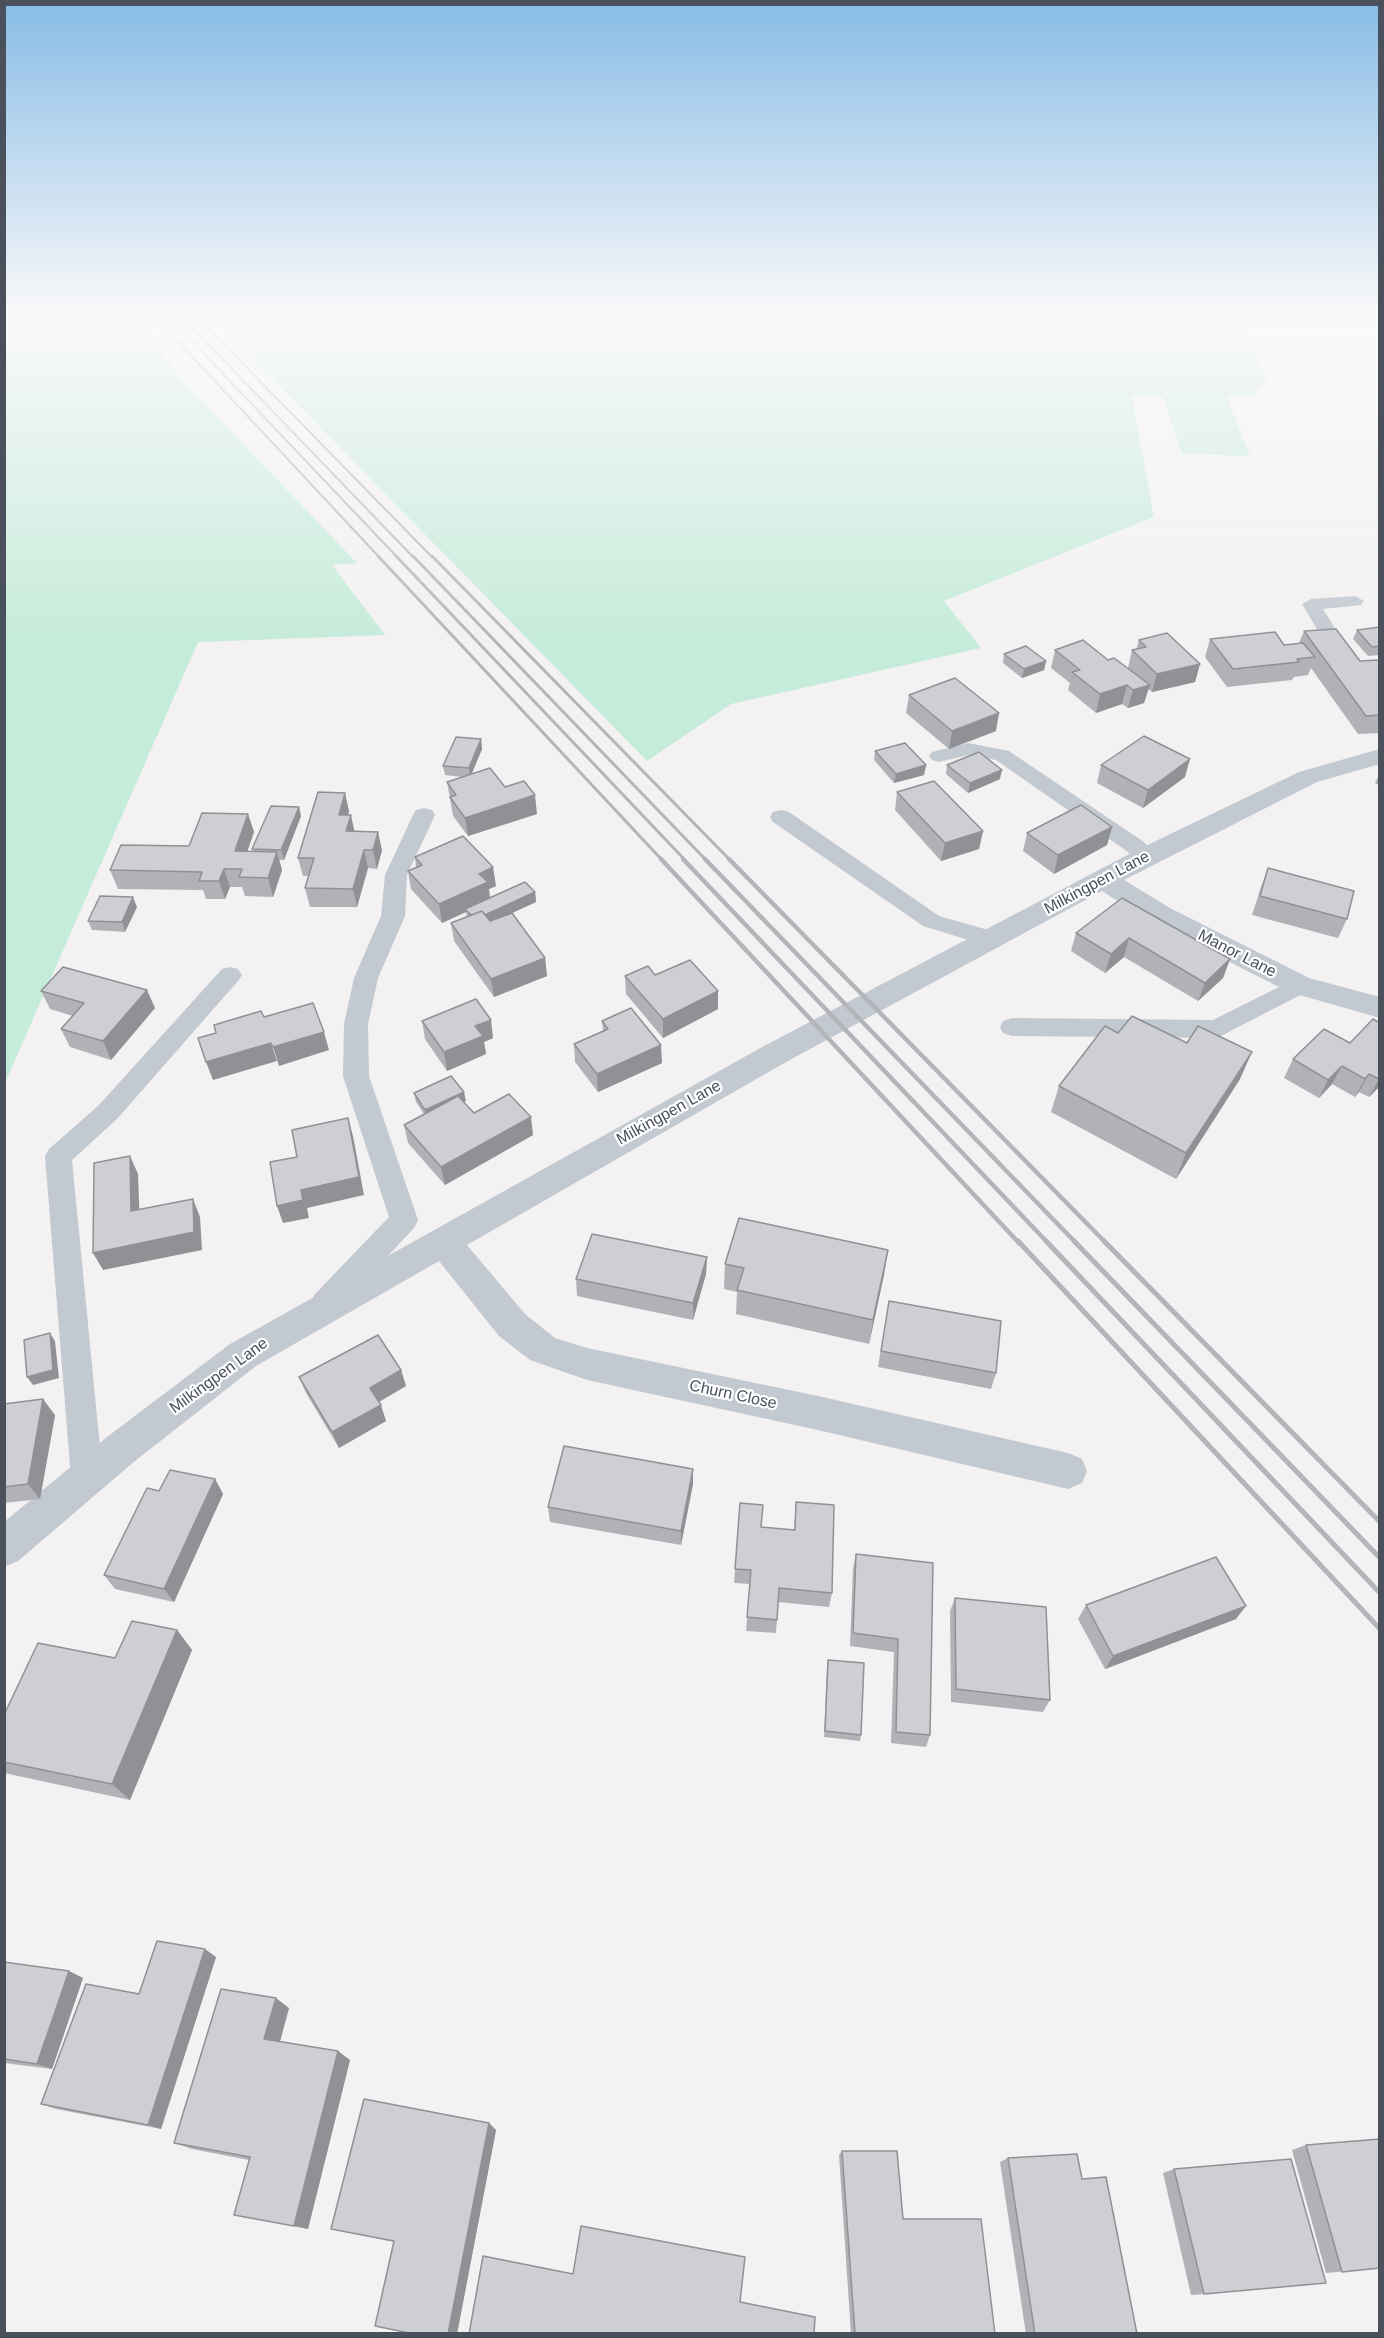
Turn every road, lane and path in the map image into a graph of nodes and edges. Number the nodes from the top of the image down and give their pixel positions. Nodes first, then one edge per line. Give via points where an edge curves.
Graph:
1 (1355, 601) dead end
2 (1380, 669) edge
3 (939, 756) dead end
4 (1380, 756) edge
5 (424, 815) dead end
6 (781, 817) dead end
7 (1145, 857) junction
8 (1104, 880) junction
9 (991, 939) junction
10 (230, 975) dead end
11 (1299, 985) junction
12 (1380, 1008) edge
13 (1012, 1027) dead end
14 (443, 1241) junction
15 (316, 1313) junction
16 (1068, 1471) dead end
17 (87, 1478) junction
18 (4, 1548) edge

1 - 2 lane via 1311,604 1348,665
3 - 7 lane via 968,749 1002,755
4 - 7 street, Milkingpen Lane via 1308,777
5 - 15 lane via 396,875 393,916 366,978 356,1024 356,1076 405,1220
6 - 9 lane via 931,921
7 - 8 street, Milkingpen Lane
8 - 9 street, Milkingpen Lane
8 - 11 street, Manor Lane via 1161,915
9 - 14 street, Milkingpen Lane via 775,1054
10 - 17 lane via 108,1112 58,1156
11 - 12 street, Manor Lane
11 - 13 lane via 1217,1029
14 - 15 street, Milkingpen Lane
14 - 16 street, Churn Close via 513,1325 543,1349 586,1364
15 - 17 street, Milkingpen Lane via 243,1354
17 - 18 street, Milkingpen Lane

